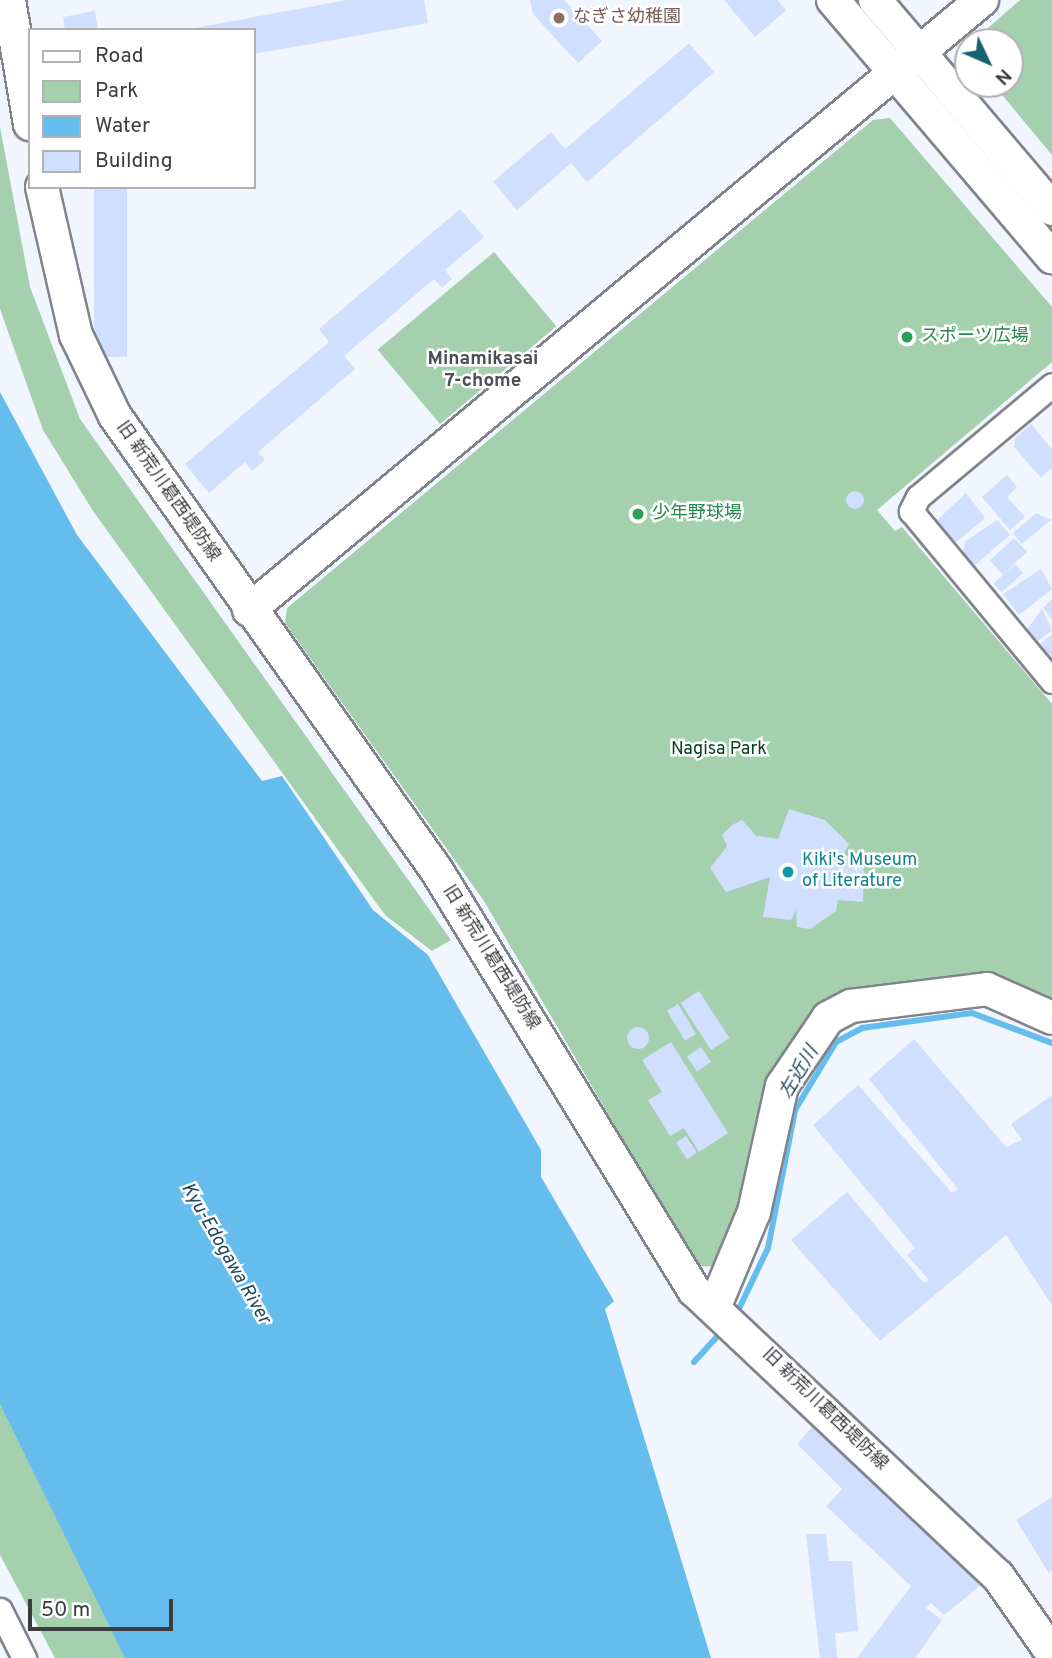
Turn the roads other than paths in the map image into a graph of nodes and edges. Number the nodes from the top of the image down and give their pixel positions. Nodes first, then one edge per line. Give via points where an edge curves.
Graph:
1 (9, 0) edge
2 (833, 0) edge
3 (875, 0) edge
4 (982, 0) edge
5 (920, 53) junction
6 (895, 73) junction
7 (28, 112) edge
8 (42, 189) edge
9 (1052, 209) edge
10 (1052, 257) edge
11 (1052, 386) edge
12 (249, 610) junction
13 (1052, 681) edge
14 (1052, 1018) edge
15 (714, 1308) junction
16 (0, 1610) edge
17 (14, 1649) edge
18 (1052, 1653) edge

1 - 7 street
2 - 6 street
3 - 5 street
4 - 5 street
5 - 6 street
5 - 9 street
6 - 10 street
6 - 12 street
8 - 12 street, 旧 新荒川葛西堤防線 via 62,290 93,377 130,441
11 - 13 street via 918,497 911,511
12 - 15 street, 旧 新荒川葛西堤防線 via 437,871 686,1278
14 - 15 street via 987,989 851,1006 828,1018 782,1086 754,1212
15 - 18 street, 旧 新荒川葛西堤防線 via 998,1576
16 - 17 street

